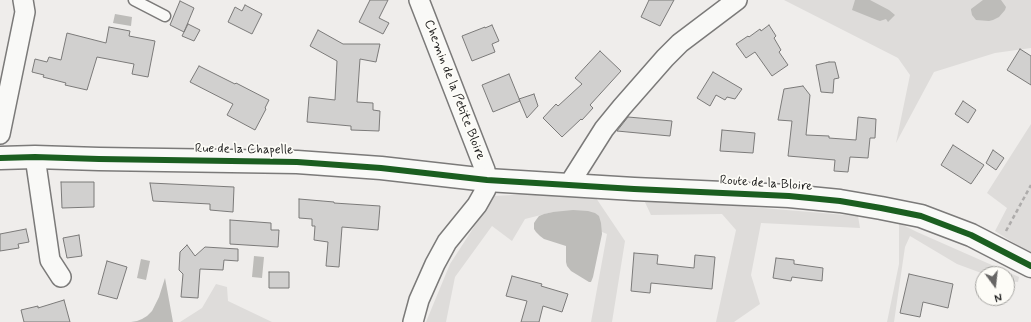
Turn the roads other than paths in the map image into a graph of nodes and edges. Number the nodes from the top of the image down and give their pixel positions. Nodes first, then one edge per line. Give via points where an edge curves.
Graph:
1 (23, 0) edge
2 (134, 0) edge
3 (419, 0) edge
4 (737, 0) edge
5 (165, 16) dead end
6 (0, 134) edge
7 (35, 157) junction
8 (0, 158) edge
9 (487, 180) junction
10 (571, 185) junction
11 (1031, 266) edge
12 (61, 277) dead end
13 (413, 322) edge

1 - 6 street via 25,12
2 - 5 lane
3 - 9 street, Chemin de la Petite Bloire
4 - 10 street via 680,43 665,58 604,129 578,169
7 - 8 street, Rue de la Chapelle
7 - 9 street, Rue de la Chapelle via 297,162
7 - 12 street via 50,260
9 - 10 street, Route de la Bloire
9 - 13 street via 486,189 477,205 447,242 435,264 419,300
10 - 11 street, Route de la Bloire via 789,196 847,202 921,216 971,235

